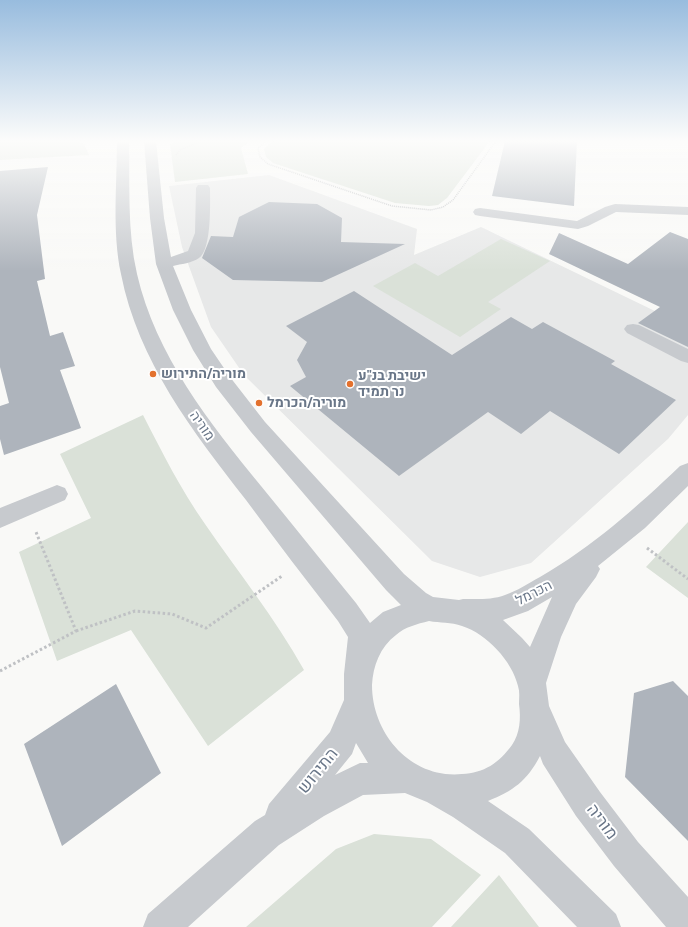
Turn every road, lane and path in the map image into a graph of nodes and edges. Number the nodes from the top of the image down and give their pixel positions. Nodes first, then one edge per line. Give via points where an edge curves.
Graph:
1 (124, 184) edge
2 (154, 184) edge
3 (197, 184) edge
4 (328, 184) edge
5 (464, 184) edge
6 (203, 188) joint
7 (688, 211) edge
8 (480, 212) dead end
9 (164, 264) junction
10 (633, 329) dead end
11 (688, 357) edge
12 (688, 472) edge
13 (57, 494) dead end
14 (26, 508) junction
15 (0, 518) edge
16 (625, 531) junction
17 (605, 548) junction
18 (305, 559) junction
19 (688, 579) edge
20 (442, 610) junction
21 (76, 631) junction
22 (0, 671) edge
23 (358, 689) junction
24 (534, 696) junction
25 (419, 782) junction
26 (267, 833) junction
27 (688, 924) edge
28 (160, 927) edge
29 (603, 927) edge

1 - 18 street, מוריה via 127,261 136,299 151,341 182,398 216,447
2 - 9 street
3 - 6 path
4 - 5 path via 392,206 430,210 443,207 453,200
6 - 9 street via 202,233 195,254
7 - 8 street via 615,208 578,225
9 - 20 street via 191,330 223,382 258,427 395,582 417,602
10 - 11 street
12 - 16 street, הכרמל
13 - 14 street
14 - 15 street
14 - 21 path
16 - 17 street, הכרמל
16 - 19 path
17 - 20 street, הכרמל via 566,576 523,601 495,610
17 - 24 street, הכרמל via 574,583 557,611
18 - 21 path via 206,628 172,614 135,612
18 - 23 street, מוריה via 362,635
20 - 23 street, הכרמל via 404,615 382,628 367,649
20 - 24 street, מוריה via 478,619 500,634 518,655
21 - 22 path
23 - 25 street via 366,733 385,760
23 - 26 street, התירוש via 341,743
24 - 25 street, הכרמל via 536,715 529,746 518,764 502,778 482,788 457,792
24 - 27 street, מוריה via 554,753 588,804 626,854
25 - 26 street, התירוש via 360,779 312,804
25 - 29 street via 465,805 517,841
26 - 28 street, התירוש

